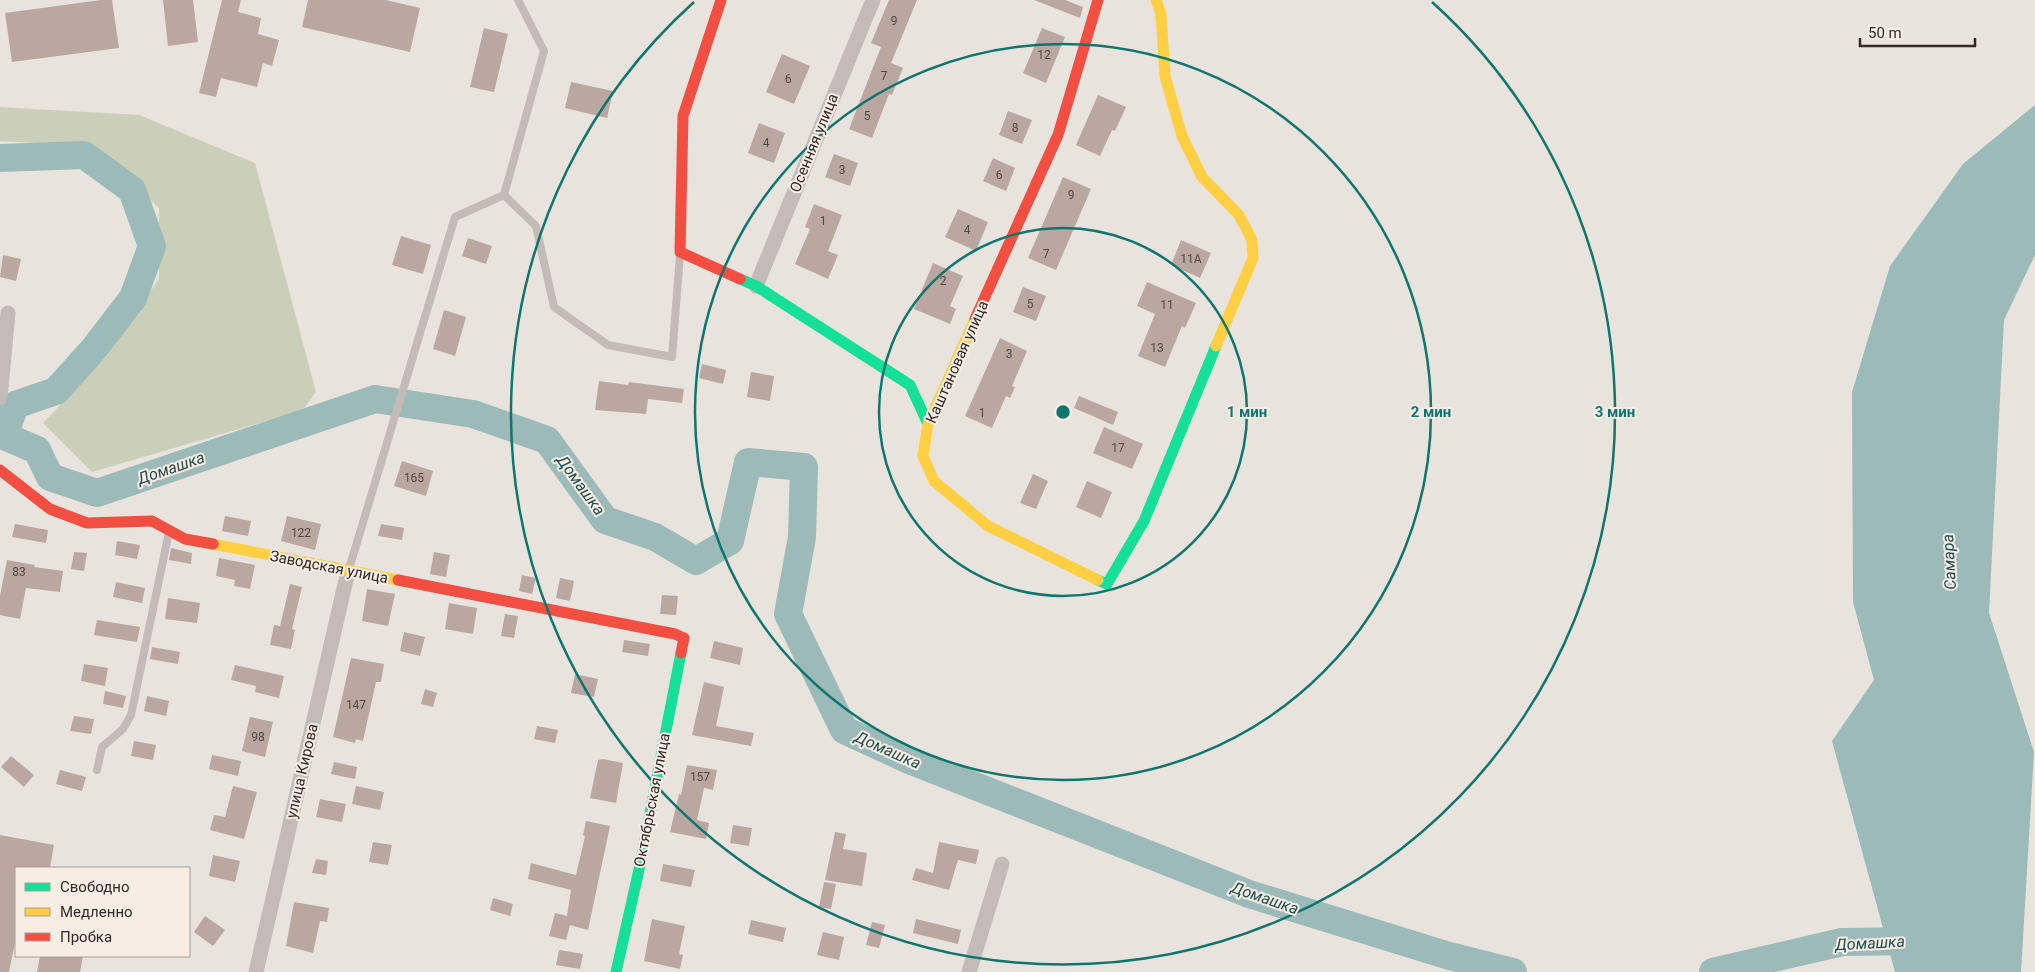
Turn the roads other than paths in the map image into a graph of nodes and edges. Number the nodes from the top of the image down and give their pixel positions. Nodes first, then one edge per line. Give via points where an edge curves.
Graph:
1 (518, 0) edge
2 (721, 0) edge
3 (873, 0) edge
4 (1098, 0) edge
5 (1156, 0) edge
6 (504, 195) junction
7 (680, 252) junction
8 (756, 286) junction
9 (8, 313) dead end
10 (0, 398) edge
11 (928, 424) junction
12 (0, 470) edge
13 (169, 530) junction
14 (348, 570) junction
15 (675, 634) joint
16 (97, 770) dead end
17 (1002, 864) dead end
18 (256, 972) edge
19 (616, 972) edge
20 (969, 972) edge

1 - 6 lane via 544,51
2 - 7 street via 683,116
3 - 8 street, Осенняя улица
4 - 11 street, Каштановая улица via 1058,135
5 - 11 street, Каштановая улица via 1162,14 1165,76 1182,136 1202,177 1239,215 1252,240 1252,258 1144,521 1107,584 988,526 934,481 923,456
6 - 7 lane via 536,226 554,307 608,345 672,358
6 - 14 lane via 455,217
7 - 8 street
8 - 11 street via 910,384
9 - 10 street
12 - 13 street, Заводская улица via 50,509 87,524 152,521
13 - 14 street, Заводская улица via 185,539
13 - 16 lane via 131,715 123,729 102,747
14 - 15 street, Заводская улица
14 - 18 street, улица Кирова
15 - 19 street, Октябрьская улица via 684,638
17 - 20 street

